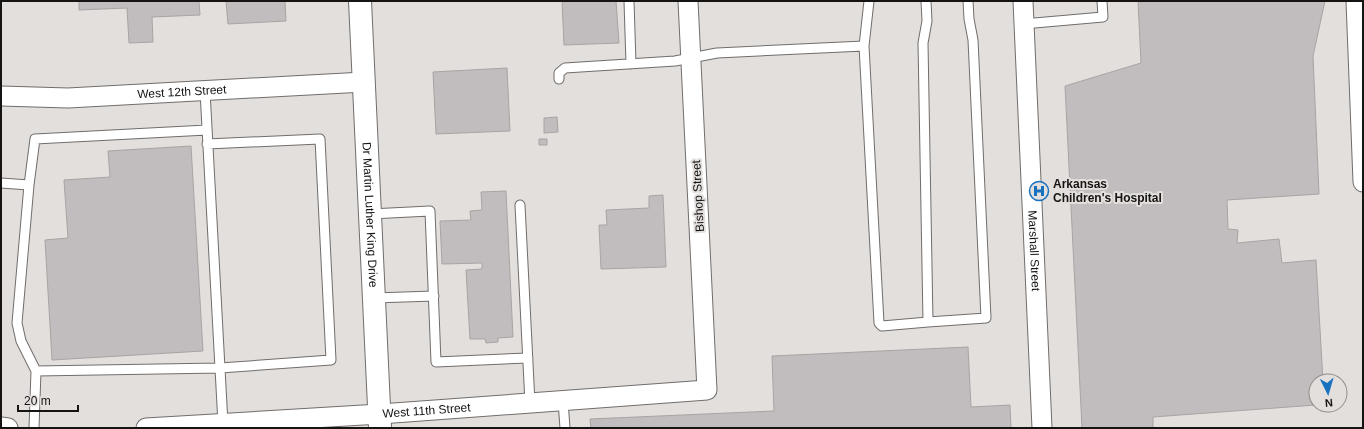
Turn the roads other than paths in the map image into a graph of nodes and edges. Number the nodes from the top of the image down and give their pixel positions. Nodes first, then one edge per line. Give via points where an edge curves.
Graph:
1 (360, 1) edge
2 (629, 1) edge
3 (688, 1) edge
4 (869, 1) edge
5 (926, 1) edge
6 (968, 1) edge
7 (1023, 1) edge
8 (1102, 1) edge
9 (1356, 1) edge
10 (1024, 24) junction
11 (1360, 27) edge
12 (864, 46) junction
13 (691, 59) junction
14 (631, 64) junction
15 (559, 79) dead end
16 (364, 82) junction
17 (205, 91) junction
18 (1, 96) edge
19 (207, 130) junction
20 (207, 144) junction
21 (1363, 182) edge
22 (1, 183) edge
23 (29, 185) junction
24 (520, 205) dead end
25 (370, 214) junction
26 (434, 296) junction
27 (374, 298) junction
28 (928, 322) junction
29 (528, 358) junction
30 (220, 368) junction
31 (36, 371) junction
32 (707, 390) joint
33 (563, 401) junction
34 (530, 403) junction
35 (380, 421) edge
36 (233, 425) edge
37 (1, 427) edge
38 (8, 428) edge
39 (34, 428) edge
40 (146, 428) edge
41 (564, 428) edge
42 (1042, 428) edge

1 - 16 main road, Dr Martin Luther King Drive
2 - 14 lane
3 - 13 street, Bishop Street
4 - 12 lane
5 - 28 lane via 927,21 923,43
6 - 28 lane via 973,40 986,318
7 - 10 street, Marshall Street
8 - 10 lane via 1103,17
9 - 11 street
10 - 42 street, Marshall Street
11 - 21 street
12 - 13 lane via 717,53
12 - 28 lane via 879,323 882,326
13 - 14 lane
13 - 32 street, Bishop Street
14 - 15 lane via 564,68 559,73
16 - 17 street, West 12th Street
16 - 25 main road, Dr Martin Luther King Drive
17 - 18 street, West 12th Street via 68,98
17 - 19 lane
19 - 20 lane
19 - 23 lane via 35,139
20 - 30 lane
20 - 30 lane via 320,139 331,360
22 - 23 lane
23 - 31 lane via 16,323 21,341
24 - 29 lane
25 - 26 lane via 430,211
25 - 27 main road, Dr Martin Luther King Drive
26 - 27 lane
26 - 29 lane via 436,362
27 - 35 main road, Dr Martin Luther King Drive
29 - 34 lane
30 - 31 lane
30 - 36 lane
31 - 39 lane
32 - 33 street, West 11th Street
33 - 34 street, West 11th Street
33 - 41 lane
34 - 35 street, West 11th Street
35 - 36 street, West 11th Street
36 - 40 street, West 11th Street
37 - 38 street

